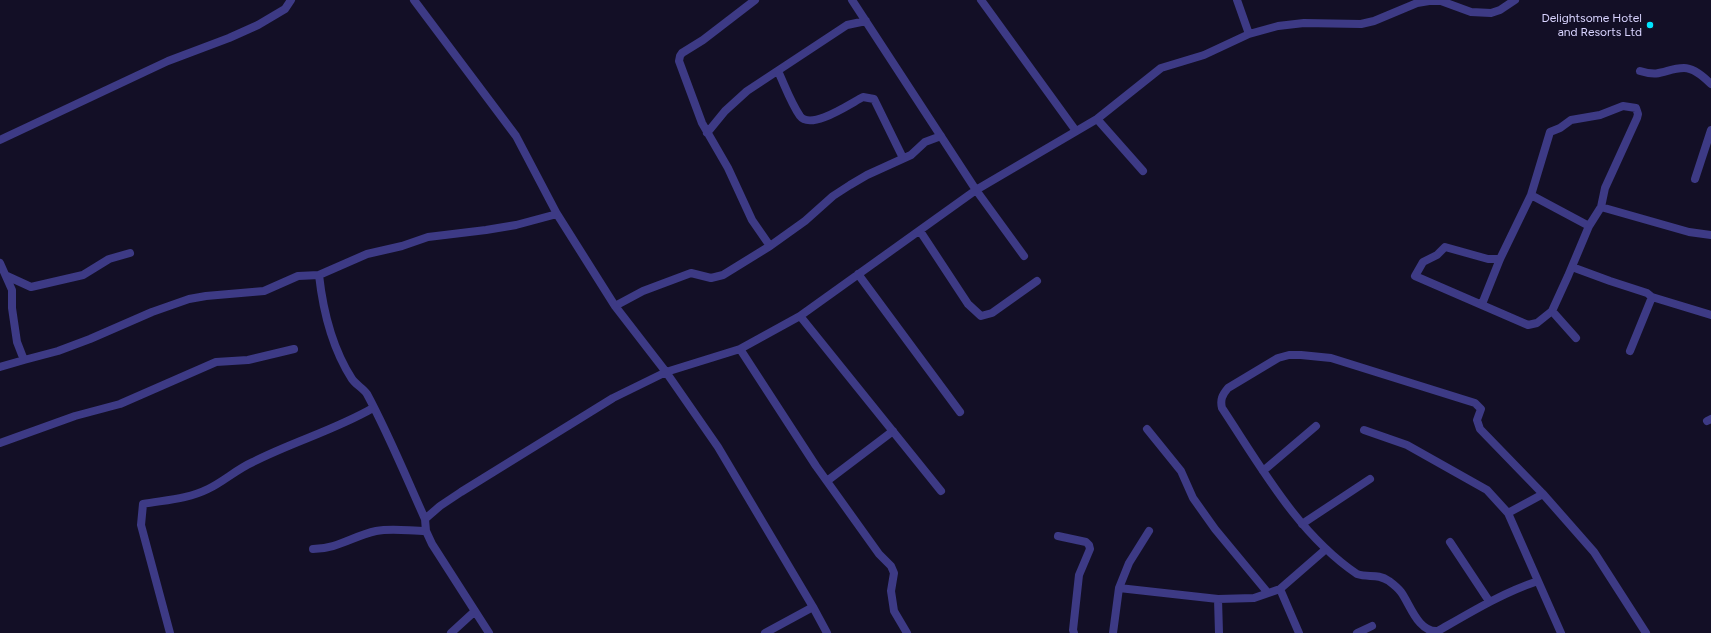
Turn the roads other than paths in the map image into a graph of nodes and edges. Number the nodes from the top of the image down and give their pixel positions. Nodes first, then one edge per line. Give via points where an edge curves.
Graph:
1 (291, 0) edge
2 (414, 0) edge
3 (755, 0) edge
4 (852, 0) edge
5 (981, 0) edge
6 (1237, 0) edge
7 (1516, 0) edge
8 (866, 21) junction
9 (1249, 34) junction
10 (1640, 71) dead end
11 (778, 72) junction
12 (1711, 84) edge
13 (1097, 119) junction
14 (1711, 130) edge
15 (1076, 131) junction
16 (707, 133) junction
17 (940, 136) junction
18 (0, 140) edge
19 (903, 158) junction
20 (1143, 171) dead end
21 (1695, 179) dead end
22 (976, 190) junction
23 (1531, 195) junction
24 (1600, 207) junction
25 (557, 214) junction
26 (1589, 226) junction
27 (920, 231) junction
28 (1711, 235) edge
29 (770, 246) junction
30 (130, 253) dead end
31 (1024, 256) dead end
32 (1500, 259) junction
33 (0, 263) edge
34 (1572, 267) junction
35 (858, 274) junction
36 (319, 275) junction
37 (7, 276) junction
38 (1038, 281) dead end
39 (1652, 297) junction
40 (1482, 304) junction
41 (615, 306) junction
42 (1552, 311) junction
43 (1711, 315) edge
44 (800, 316) junction
45 (1576, 338) dead end
46 (294, 349) dead end
47 (740, 349) junction
48 (1630, 351) dead end
49 (24, 360) junction
50 (0, 367) edge
51 (666, 372) junction
52 (373, 408) junction
53 (960, 412) dead end
54 (1316, 426) dead end
55 (1147, 429) dead end
56 (1364, 430) dead end
57 (893, 431) junction
58 (0, 443) edge
59 (1263, 471) junction
60 (1370, 479) dead end
61 (826, 481) junction
62 (941, 491) dead end
63 (1543, 494) junction
64 (1508, 513) junction
65 (425, 520) junction
66 (1302, 524) junction
67 (426, 531) junction
68 (1149, 531) dead end
69 (1058, 536) dead end
70 (1450, 542) dead end
71 (313, 549) dead end
72 (1326, 549) junction
73 (1538, 581) junction
74 (1119, 588) junction
75 (1280, 588) junction
76 (1268, 593) junction
77 (1218, 599) junction
78 (1489, 601) junction
79 (813, 607) junction
80 (475, 610) junction
81 (1372, 626) dead end
82 (170, 633) edge
83 (451, 633) edge
84 (489, 633) edge
85 (765, 633) edge
86 (827, 633) edge
87 (907, 633) edge
88 (1074, 633) edge
89 (1113, 633) edge
90 (1219, 633) edge
91 (1299, 633) edge
92 (1358, 633) edge
93 (1433, 633) edge
94 (1561, 633) edge
95 (1646, 633) edge

1 - 18 street via 285,9 258,25 168,61
2 - 25 street via 516,136
3 - 16 street via 680,56 679,61
4 - 8 street
5 - 15 street
6 - 9 street
7 - 9 street via 1491,14 1471,12 1441,1 1429,1 1361,24 1304,23 1278,26
8 - 11 street via 847,25
8 - 17 street
9 - 13 street via 1204,55 1161,68
10 - 12 street via 1657,74 1684,68
11 - 16 street via 747,91 725,111
11 - 19 street via 800,116 808,121 829,115 863,97 874,99
13 - 15 street
13 - 20 street
14 - 21 street
15 - 22 street
16 - 29 street via 728,168 752,220
17 - 19 street via 925,142 912,155
17 - 22 street
19 - 29 street via 833,196 805,221
22 - 27 street
22 - 31 street
23 - 24 street via 1550,132 1572,120 1600,115 1623,106 1636,108 1637,118 1605,188
23 - 26 street
23 - 32 street
24 - 26 street
24 - 28 street via 1689,232
25 - 36 street via 516,225 428,237 367,254
25 - 41 street
26 - 34 street
27 - 35 street
27 - 38 street via 968,304 981,316 992,313
29 - 41 street via 723,275 711,278 691,273 643,291
30 - 37 street via 109,259 82,275 31,287
32 - 40 street
32 - 40 street via 1488,259 1445,247 1437,255 1423,262 1415,276
33 - 37 street
34 - 39 street
34 - 42 street
35 - 44 street
35 - 53 street
36 - 49 street via 298,276 264,291 189,299 58,351
36 - 52 street via 333,339 353,380 366,393
37 - 49 street via 12,290 17,342
39 - 43 street
39 - 48 street
40 - 42 street via 1528,325 1537,323
41 - 51 street
42 - 45 street
44 - 47 street
44 - 57 street
46 - 58 street via 248,360 216,362 126,402 75,416
47 - 51 street
47 - 61 street
49 - 50 street
51 - 65 street via 613,398 461,492
51 - 79 street via 718,446
52 - 65 street
52 - 82 street via 352,420 253,462 209,489 186,497 143,504 141,525
54 - 59 street
55 - 76 street via 1181,471 1193,498 1215,529
56 - 64 street via 1407,446 1488,490
57 - 61 street
57 - 62 street
59 - 63 street via 1222,408 1222,394 1278,358 1301,355 1331,358 1475,403 1481,409 1477,420 1480,429
59 - 66 street
60 - 66 street
61 - 87 street via 879,554 891,566 894,573 891,591 894,610
63 - 64 street
63 - 95 street via 1594,552
64 - 73 street
65 - 67 street
66 - 72 street
67 - 71 street via 392,529 374,532 327,549
67 - 80 street
68 - 74 street via 1129,564
69 - 88 street via 1086,542 1090,549 1079,575
70 - 78 street
72 - 75 street
72 - 93 street via 1356,574 1377,575 1389,581 1400,591 1421,626
73 - 78 street
73 - 94 street
74 - 77 street
74 - 89 street
75 - 76 street
75 - 91 street
76 - 77 street via 1254,598
77 - 90 street
78 - 93 street
79 - 85 street
79 - 86 street
80 - 83 street
80 - 84 street
81 - 92 street

